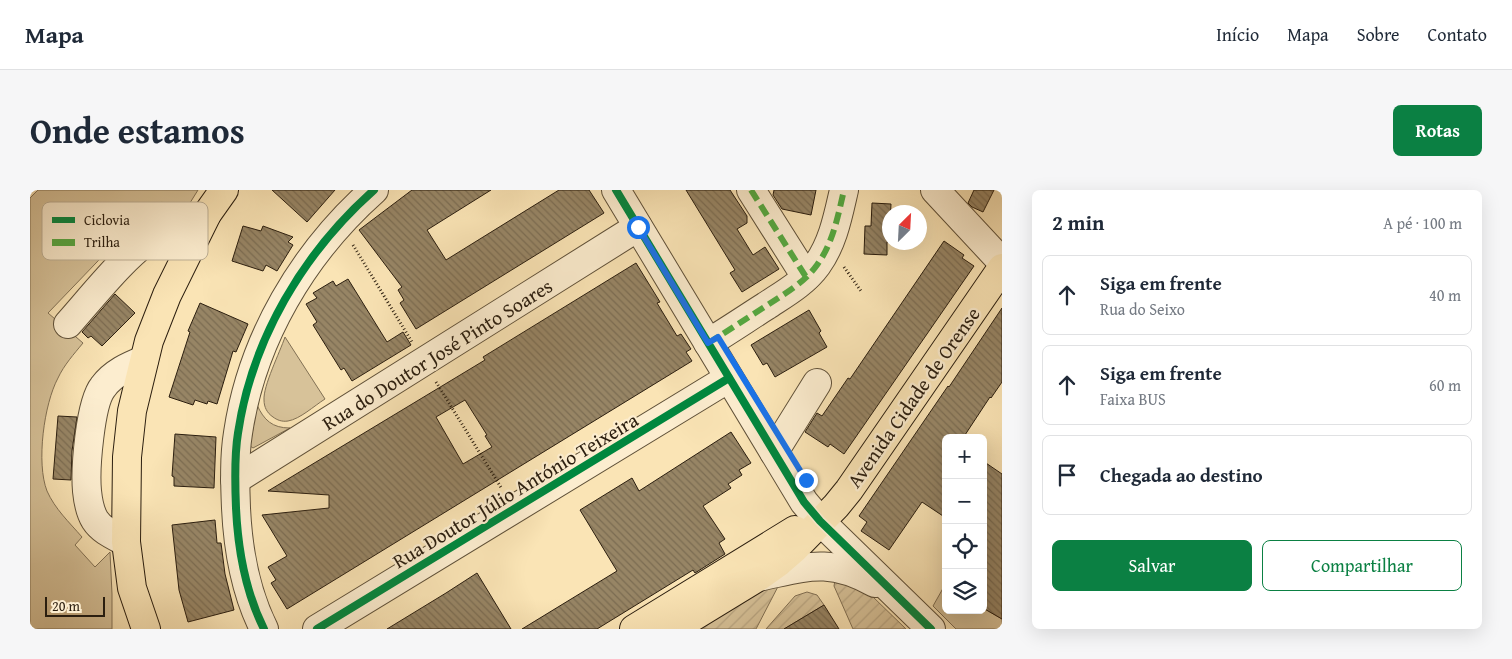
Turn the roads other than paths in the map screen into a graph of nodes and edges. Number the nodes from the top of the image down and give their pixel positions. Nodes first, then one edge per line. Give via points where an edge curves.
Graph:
1 (224, 190) edge
2 (374, 190) edge
3 (616, 190) edge
4 (628, 190) edge
5 (751, 190) edge
6 (844, 190) edge
7 (935, 190) edge
8 (208, 213) edge
9 (638, 227) junction
10 (126, 260) edge
11 (184, 260) edge
12 (1002, 262) edge
13 (1002, 268) edge
14 (806, 277) junction
15 (68, 324) dead end
16 (713, 340) junction
17 (144, 360) junction
18 (729, 378) junction
19 (817, 383) dead end
20 (778, 446) junction
21 (236, 480) junction
22 (820, 521) junction
23 (126, 542) junction
24 (758, 577) junction
25 (132, 588) junction
26 (898, 597) junction
27 (128, 629) edge
28 (146, 629) edge
29 (264, 629) edge
30 (318, 629) edge
31 (634, 629) edge
32 (673, 629) edge
33 (931, 629) edge

1 - 8 main road
2 - 21 street via 301,271 276,317 247,388 238,435
3 - 9 street
4 - 16 street
5 - 14 street
6 - 14 street via 831,238
7 - 12 street
9 - 16 street
9 - 21 street, Rua do Doutor José Pinto Soares
10 - 15 street
11 - 17 main road via 167,295
13 - 22 main road, Avenida Cidade de Orense via 849,490
14 - 16 street
16 - 18 street
16 - 20 street
17 - 23 main road via 128,435
17 - 23 street via 123,370 103,386 92,418 87,482 90,506 100,527
18 - 20 street
18 - 30 street, Rua Doutor Júlio António Teixeira
19 - 20 street
20 - 22 street via 804,502
21 - 29 street via 241,563
22 - 24 main road, Avenida Cidade de Orense via 794,549
22 - 26 street
22 - 31 main road, Avenida Cidade de Orense via 792,532
23 - 25 main road
24 - 26 street via 802,567 827,566 853,573
24 - 32 main road, Avenida Cidade de Orense
25 - 27 main road
25 - 28 main road
26 - 33 street

